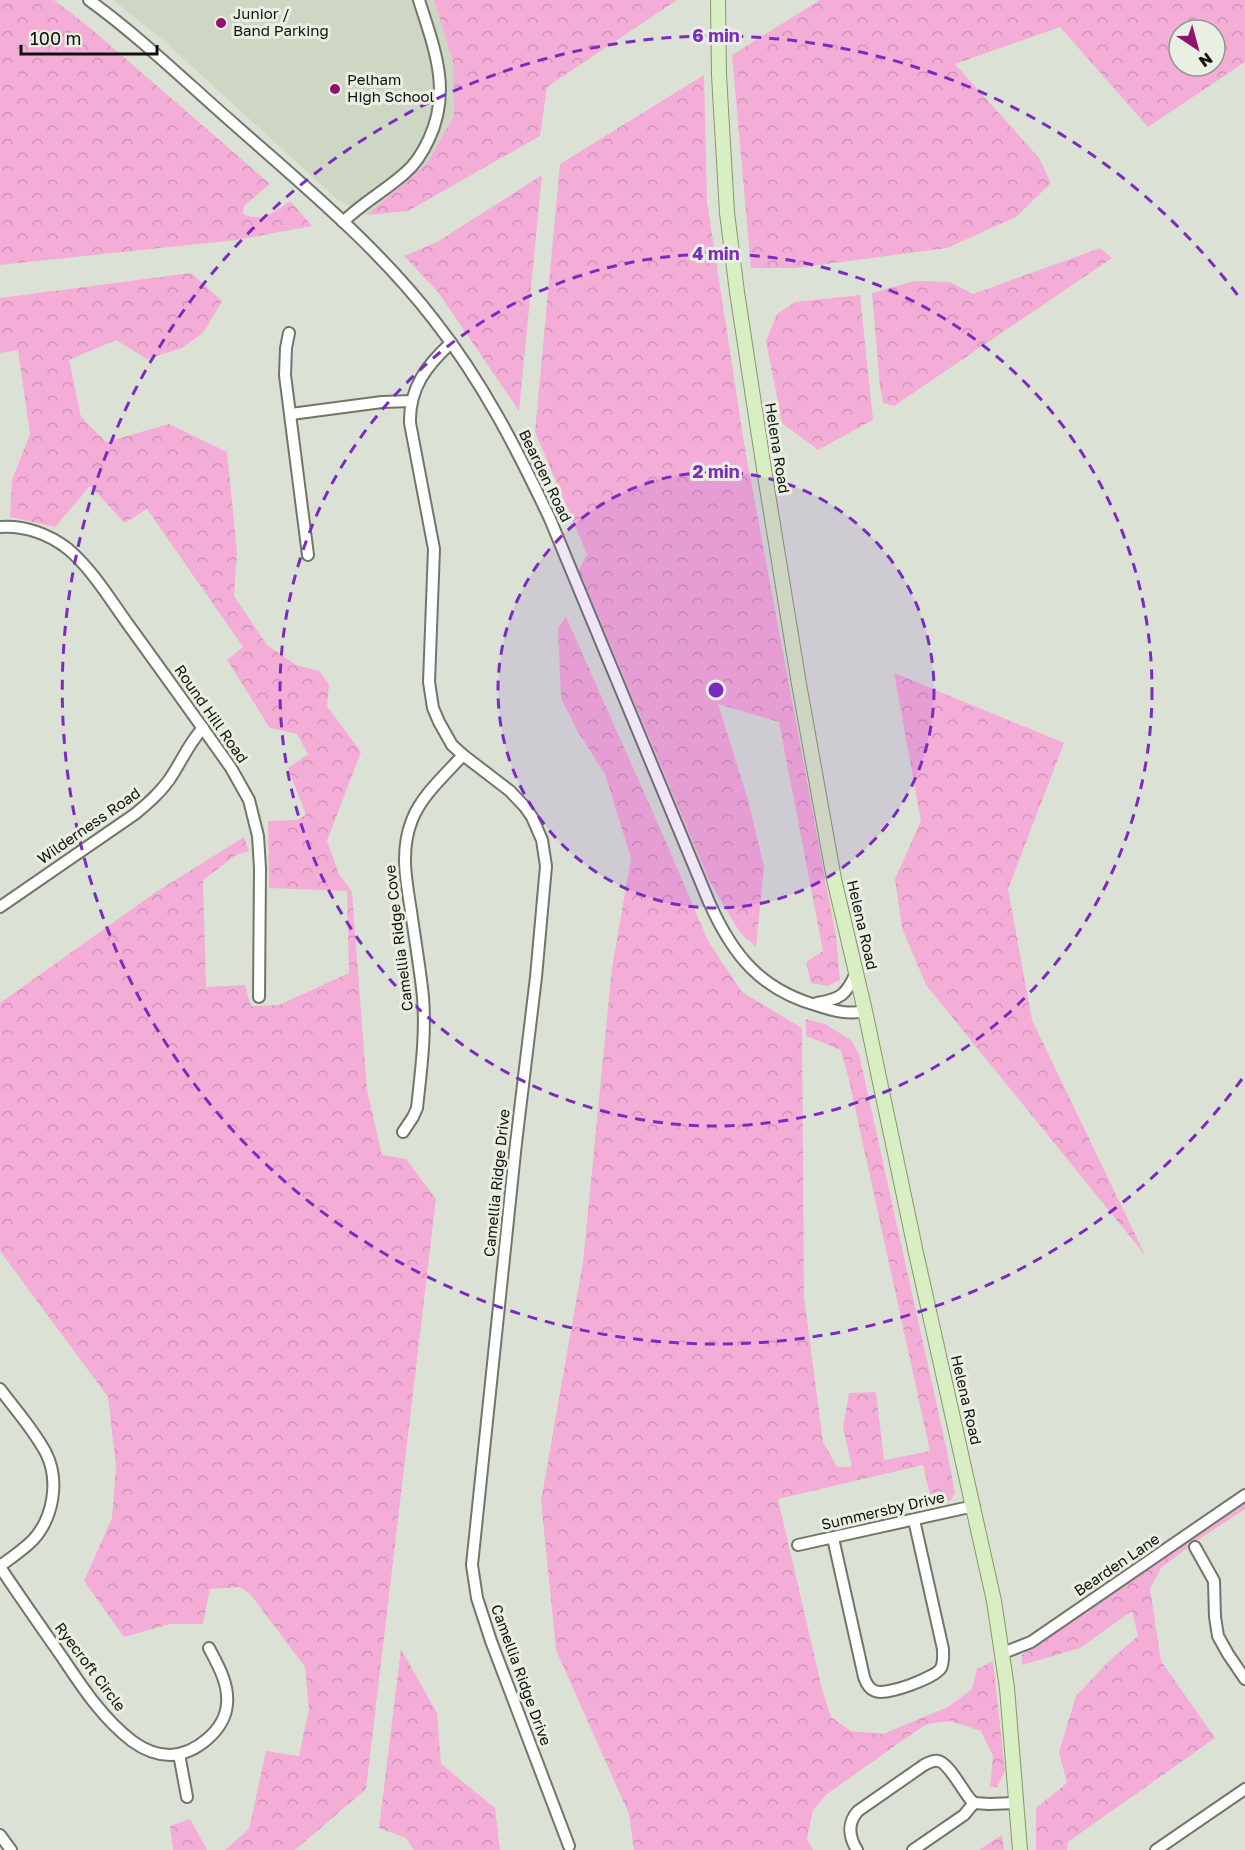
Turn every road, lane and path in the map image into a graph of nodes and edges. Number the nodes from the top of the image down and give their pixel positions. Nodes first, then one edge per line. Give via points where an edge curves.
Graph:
1 (89, 0) edge
2 (419, 0) edge
3 (718, 0) edge
4 (343, 222) junction
5 (289, 333) dead end
6 (451, 343) junction
7 (412, 401) junction
8 (291, 414) junction
9 (0, 528) edge
10 (308, 555) dead end
11 (203, 728) junction
12 (463, 755) junction
13 (0, 907) edge
14 (856, 973) junction
15 (259, 997) dead end
16 (810, 1004) junction
17 (865, 1011) junction
18 (403, 1132) dead end
19 (0, 1389) edge
20 (1245, 1495) edge
21 (974, 1506) junction
22 (914, 1520) junction
23 (833, 1538) junction
24 (798, 1545) dead end
25 (1195, 1547) dead end
26 (0, 1567) edge
27 (209, 1648) dead end
28 (1003, 1653) junction
29 (1245, 1679) edge
30 (179, 1754) junction
31 (1245, 1789) edge
32 (188, 1797) dead end
33 (974, 1803) junction
34 (1016, 1803) junction
35 (0, 1834) edge
36 (569, 1846) dead end
37 (11, 1850) edge
38 (857, 1850) edge
39 (913, 1850) edge
40 (1020, 1850) edge
41 (1156, 1850) edge

1 - 4 street, Bearden Road via 151,50
2 - 4 street via 441,87 433,131 405,173
3 - 14 main road, Helena Road via 724,172 737,292 804,716
4 - 6 street, Bearden Road via 393,272
5 - 8 street via 285,375
6 - 7 street via 422,374
6 - 16 street, Bearden Road via 500,419 546,510 717,921 757,975
7 - 8 street
7 - 12 street, Camellia Ridge Drive via 410,423 434,549 430,693 439,722 452,745
8 - 10 street
9 - 11 street, Round Hill Road via 36,532 57,541 76,556
11 - 13 street, Wilderness Road via 154,798
11 - 15 street, Round Hill Road via 240,783 255,818 260,868
12 - 18 street, Camellia Ridge Cove via 417,811 405,846 405,876 421,977 424,1035 417,1108
12 - 36 street, Camellia Ridge Drive via 525,807 545,852 545,889 472,1565 477,1598 491,1641
14 - 16 street via 843,996
14 - 17 main road, Helena Road
16 - 17 street, Bearden Road via 848,1013
17 - 21 main road, Helena Road
19 - 26 street via 45,1451 53,1488 48,1517 35,1538
20 - 28 street, Bearden Lane via 1031,1642
21 - 22 street, Summersby Drive
21 - 28 main road, Helena Road
22 - 23 street, Summersby Drive
22 - 23 street via 943,1662 930,1677 885,1693 874,1691 866,1683
23 - 24 street, Summersby Drive
25 - 29 street via 1214,1581 1218,1636
26 - 30 street, Ryecroft Circle via 82,1686 111,1721 144,1748 161,1754
27 - 30 street via 225,1684 225,1713 216,1731
28 - 34 main road, Helena Road
30 - 32 street
31 - 41 street
33 - 34 street
33 - 38 street via 943,1763 930,1762 854,1815 850,1830
33 - 39 street via 964,1815
34 - 40 main road, Helena Road
35 - 37 street

